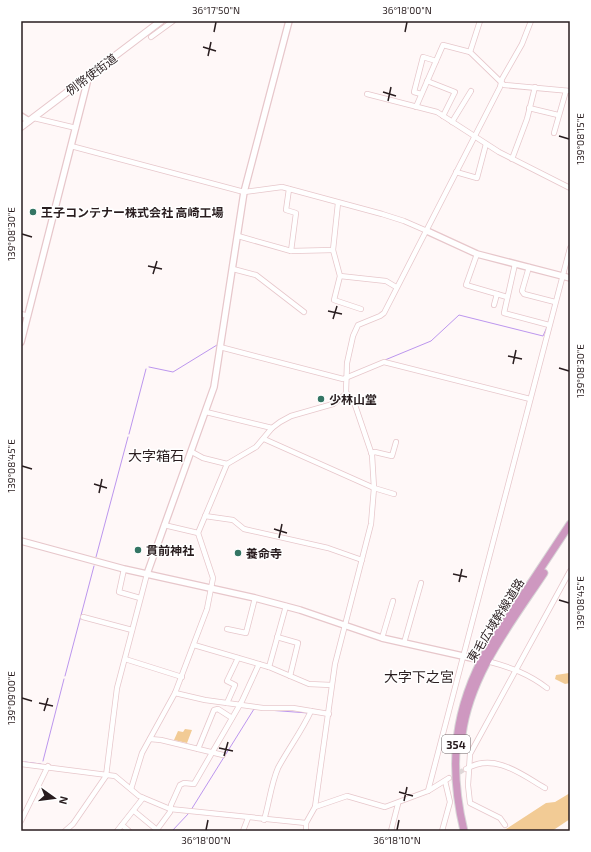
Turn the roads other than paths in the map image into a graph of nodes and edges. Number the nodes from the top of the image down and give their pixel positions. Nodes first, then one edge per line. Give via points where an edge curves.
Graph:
1 (173, 21) edge
2 (289, 21) edge
3 (480, 21) edge
4 (532, 21) edge
5 (158, 22) edge
6 (151, 37) dead end
7 (470, 52) junction
8 (436, 61) junction
9 (89, 74) junction
10 (427, 81) junction
11 (501, 83) junction
12 (535, 87) junction
13 (471, 91) dead end
14 (568, 91) edge
15 (367, 94) dead end
16 (421, 94) junction
17 (416, 107) junction
18 (529, 108) junction
19 (558, 115) junction
20 (21, 116) edge
21 (443, 116) junction
22 (32, 119) junction
23 (452, 122) junction
24 (21, 127) edge
25 (76, 128) junction
26 (554, 133) dead end
27 (475, 136) junction
28 (486, 144) junction
29 (71, 146) junction
30 (512, 159) junction
31 (456, 172) junction
32 (570, 188) edge
33 (289, 189) junction
34 (244, 192) junction
35 (338, 203) junction
36 (428, 231) junction
37 (238, 236) junction
38 (570, 248) edge
39 (333, 250) junction
40 (291, 251) junction
41 (477, 254) junction
42 (569, 254) edge
43 (515, 264) junction
44 (528, 267) junction
45 (233, 269) junction
46 (340, 276) junction
47 (562, 276) junction
48 (570, 278) edge
49 (396, 287) junction
50 (497, 294) junction
51 (507, 297) junction
52 (555, 302) junction
53 (494, 305) dead end
54 (360, 309) dead end
55 (304, 312) dead end
56 (21, 314) edge
57 (28, 316) junction
58 (549, 325) junction
59 (21, 342) edge
60 (220, 347) junction
61 (346, 377) junction
62 (346, 394) junction
63 (530, 399) junction
64 (206, 412) junction
65 (272, 428) junction
66 (264, 439) junction
67 (396, 442) dead end
68 (192, 452) junction
69 (371, 453) junction
70 (227, 464) junction
71 (374, 488) junction
72 (394, 494) dead end
73 (205, 516) junction
74 (570, 524) edge
75 (164, 525) junction
76 (570, 532) edge
77 (198, 533) junction
78 (21, 541) edge
79 (362, 560) junction
80 (124, 569) junction
81 (570, 570) edge
82 (147, 574) junction
83 (421, 583) dead end
84 (212, 587) junction
85 (140, 598) junction
86 (255, 598) junction
87 (393, 601) dead end
88 (286, 606) junction
89 (83, 617) dead end
90 (346, 626) junction
91 (228, 629) dead end
92 (132, 630) junction
93 (277, 637) junction
94 (382, 638) junction
95 (404, 643) junction
96 (194, 646) junction
97 (462, 656) junction
98 (238, 658) junction
99 (125, 659) junction
100 (484, 661) junction
101 (259, 664) junction
102 (269, 667) junction
103 (516, 669) junction
104 (290, 676) junction
105 (182, 677) junction
106 (331, 685) junction
107 (547, 688) dead end
108 (175, 693) junction
109 (227, 703) junction
110 (240, 705) junction
111 (310, 711) junction
112 (329, 714) junction
113 (232, 718) junction
114 (150, 739) junction
115 (198, 749) junction
116 (212, 752) junction
117 (223, 756) dead end
118 (21, 764) edge
119 (48, 766) junction
120 (467, 768) junction
121 (106, 774) junction
122 (545, 788) dead end
123 (131, 789) junction
124 (428, 790) junction
125 (143, 798) junction
126 (398, 804) junction
127 (315, 807) junction
128 (170, 809) junction
129 (134, 811) junction
130 (248, 818) junction
131 (264, 820) junction
132 (21, 821) edge
133 (306, 823) junction
134 (122, 825) junction
135 (505, 825) dead end
136 (156, 830) edge
137 (65, 831) edge
138 (117, 831) edge
139 (129, 831) edge
140 (243, 831) edge
141 (306, 831) edge
142 (391, 831) edge
143 (442, 831) edge
144 (464, 831) edge
145 (468, 831) edge

1 - 6 street
2 - 34 street
3 - 7 street
4 - 11 street
5 - 9 main road, 例幣使街道
7 - 8 street via 443,45
7 - 11 street
8 - 10 street
8 - 16 street via 423,57 414,92
9 - 22 main road, 例幣使街道
9 - 25 street
10 - 16 street
10 - 21 street via 455,92
11 - 12 street
11 - 27 street
12 - 14 street
12 - 18 street
13 - 23 street
14 - 19 street
15 - 17 street
16 - 17 street
17 - 21 street
18 - 19 street
18 - 30 street
19 - 26 street
20 - 22 street
21 - 23 street
22 - 24 main road, 例幣使街道
22 - 25 street
23 - 27 street
25 - 29 street
27 - 28 street
27 - 31 street
28 - 30 street
28 - 31 street via 477,178
29 - 34 street
29 - 57 street
30 - 32 street
31 - 36 street
33 - 34 street via 282,187
33 - 35 street
33 - 40 street via 286,210 296,213
34 - 37 street
35 - 36 street via 404,220
35 - 39 street
36 - 41 street
36 - 49 street
37 - 40 street
37 - 45 street
38 - 42 street
39 - 40 street
39 - 46 street
41 - 43 street
41 - 50 street via 466,285
42 - 47 street
43 - 44 street
43 - 51 street
44 - 47 street
44 - 52 street via 522,291 524,294
45 - 55 street via 256,274
45 - 60 street
46 - 49 street via 386,281
46 - 54 street via 334,300
47 - 48 street
47 - 52 street
49 - 61 street via 383,314 358,325 353,336
50 - 51 street
50 - 53 street
51 - 58 street via 504,313
52 - 58 street
56 - 57 street
57 - 59 street
58 - 63 street
60 - 61 street via 343,379
60 - 64 street via 214,387
61 - 62 street
61 - 63 street via 384,362
62 - 65 street via 333,404 291,416
62 - 69 street via 355,405
63 - 97 street
64 - 65 street
64 - 68 street
65 - 66 street
66 - 70 street via 256,447
66 - 71 street
67 - 69 street via 392,456
68 - 70 street via 203,458
68 - 75 street
69 - 71 street
70 - 73 street
71 - 72 street
71 - 79 street via 371,524
73 - 77 street
73 - 79 street via 233,520 244,529 328,548
74 - 100 highway, 東毛広域幹線道路 / 354
75 - 77 street
75 - 82 street
76 - 100 highway, 東毛広域幹線道路 / 354
77 - 84 street via 213,578
78 - 80 street
79 - 90 street
80 - 82 street
80 - 85 street via 119,592
81 - 103 street
82 - 84 street
82 - 85 street
83 - 95 street
84 - 86 street
84 - 96 street
85 - 92 street
86 - 88 street
86 - 91 street via 246,633
87 - 94 street
88 - 90 street
88 - 93 street
89 - 92 street
90 - 94 street
90 - 106 street
92 - 99 street
93 - 102 street
93 - 104 street via 298,643
94 - 95 street
95 - 97 street
96 - 98 street
96 - 105 street
97 - 100 street
97 - 124 street
98 - 101 street
98 - 109 street via 227,681 235,685
99 - 105 street
99 - 121 street via 116,693
100 - 103 street
100 - 144 highway, 東毛広域幹線道路 / 354 via 463,705 456,745 456,789
100 - 145 highway, 東毛広域幹線道路 / 354 via 469,706 460,745 460,789
101 - 102 street
101 - 110 street
102 - 104 street
103 - 107 street via 538,680
103 - 120 street via 472,748
104 - 106 street via 309,684
105 - 108 street
106 - 112 street
108 - 109 street
108 - 114 street
109 - 110 street
110 - 111 street
110 - 113 street
111 - 112 street
111 - 131 street via 278,769
112 - 127 street
113 - 115 street via 218,709 214,710
113 - 116 street
114 - 115 street
114 - 123 street via 140,759
115 - 116 street
116 - 117 street
116 - 128 street via 194,784 180,785
118 - 119 street
119 - 121 street
119 - 132 street
120 - 122 street via 485,762 504,764
120 - 135 street via 470,803 500,818
121 - 123 street via 117,778
121 - 137 street via 73,824
123 - 125 street
124 - 126 street
124 - 143 street via 447,780 450,802
125 - 128 street
125 - 129 street
126 - 127 street via 385,807 347,796
126 - 142 street
127 - 133 street
128 - 130 street
128 - 136 street via 169,815
129 - 134 street
129 - 136 street
130 - 131 street
130 - 140 street
131 - 133 street
133 - 141 street
134 - 138 street
134 - 139 street

